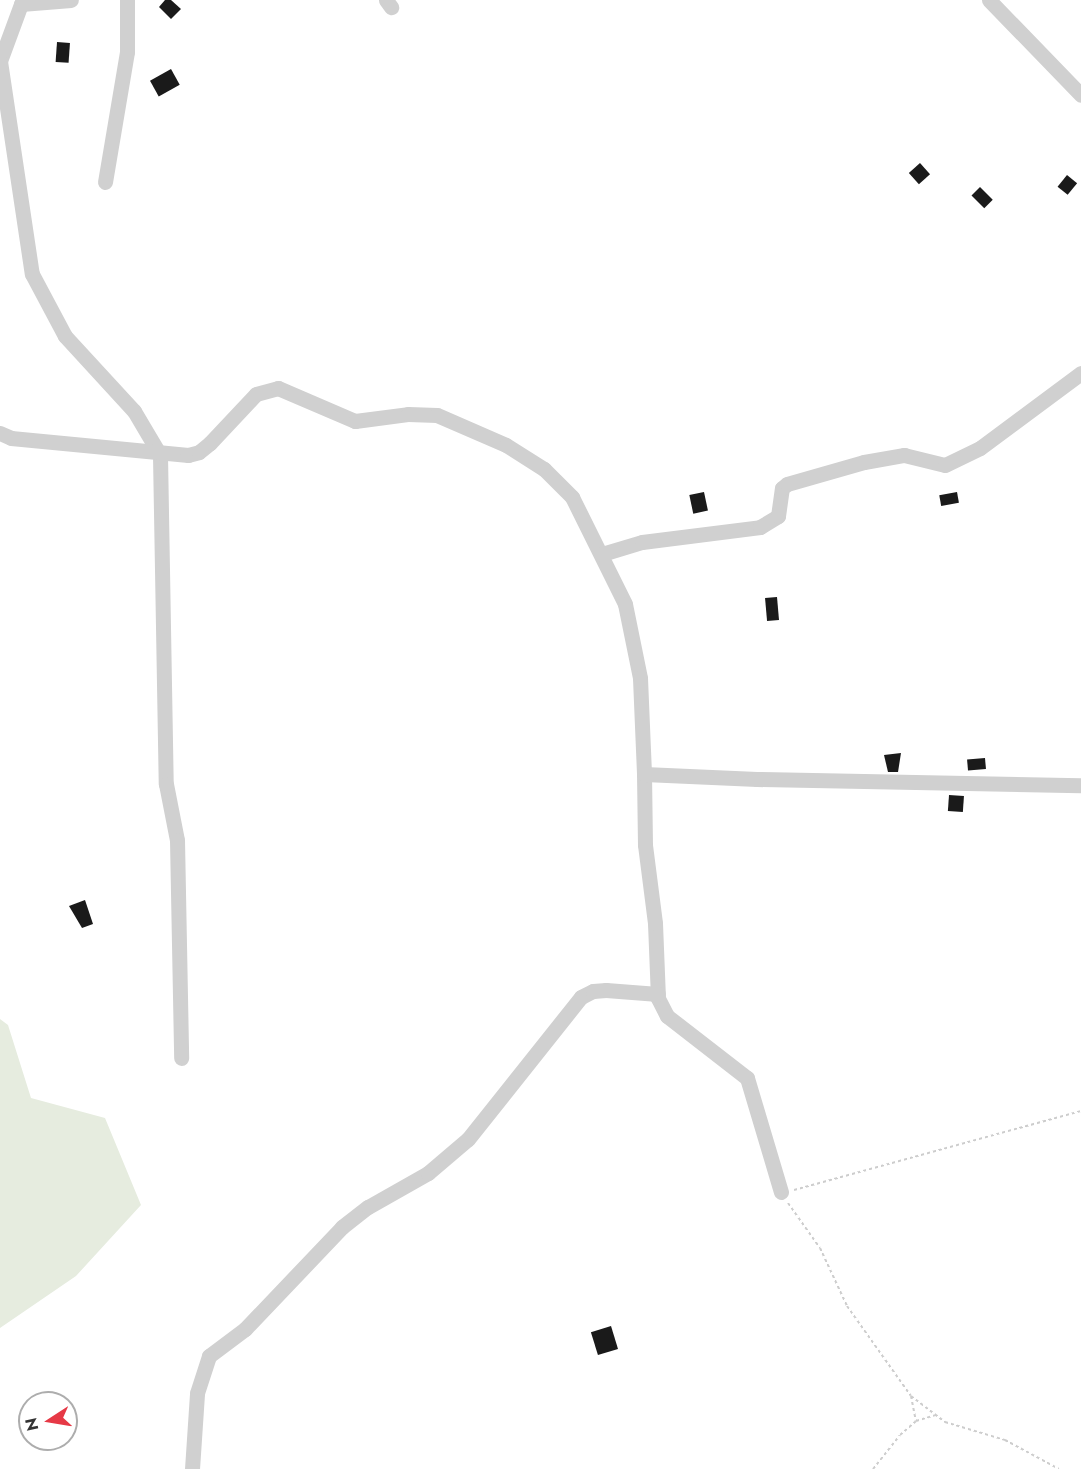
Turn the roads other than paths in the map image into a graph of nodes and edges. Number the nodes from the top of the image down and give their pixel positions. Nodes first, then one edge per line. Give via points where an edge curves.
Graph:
1 (71, 0) edge
2 (127, 0) edge
3 (989, 0) edge
4 (20, 2) edge
5 (1081, 95) edge
6 (105, 182) dead end
7 (1081, 374) edge
8 (0, 433) edge
9 (160, 455) junction
10 (602, 554) junction
11 (644, 774) junction
12 (1081, 784) edge
13 (658, 994) junction
14 (181, 1058) dead end
15 (781, 1192) road end
16 (192, 1469) edge

1 - 4 street
2 - 6 street via 127,52
3 - 5 street
4 - 9 street via 0,61 32,274 65,336 134,411
7 - 10 street via 980,448 945,465 904,455 864,462 787,484 782,488 778,516 760,527 642,542
8 - 9 street
9 - 10 street via 200,452 243,405 267,388 278,388 355,421 408,414 437,415 506,445 544,469 572,497
9 - 14 street via 166,784 177,840
10 - 11 street via 633,630 640,678
11 - 12 street
11 - 13 street via 645,844 655,923
13 - 15 street via 667,1016 747,1078
13 - 16 street via 606,990 581,997 468,1139 428,1173 368,1207 342,1227 253,1321 209,1356 197,1393

